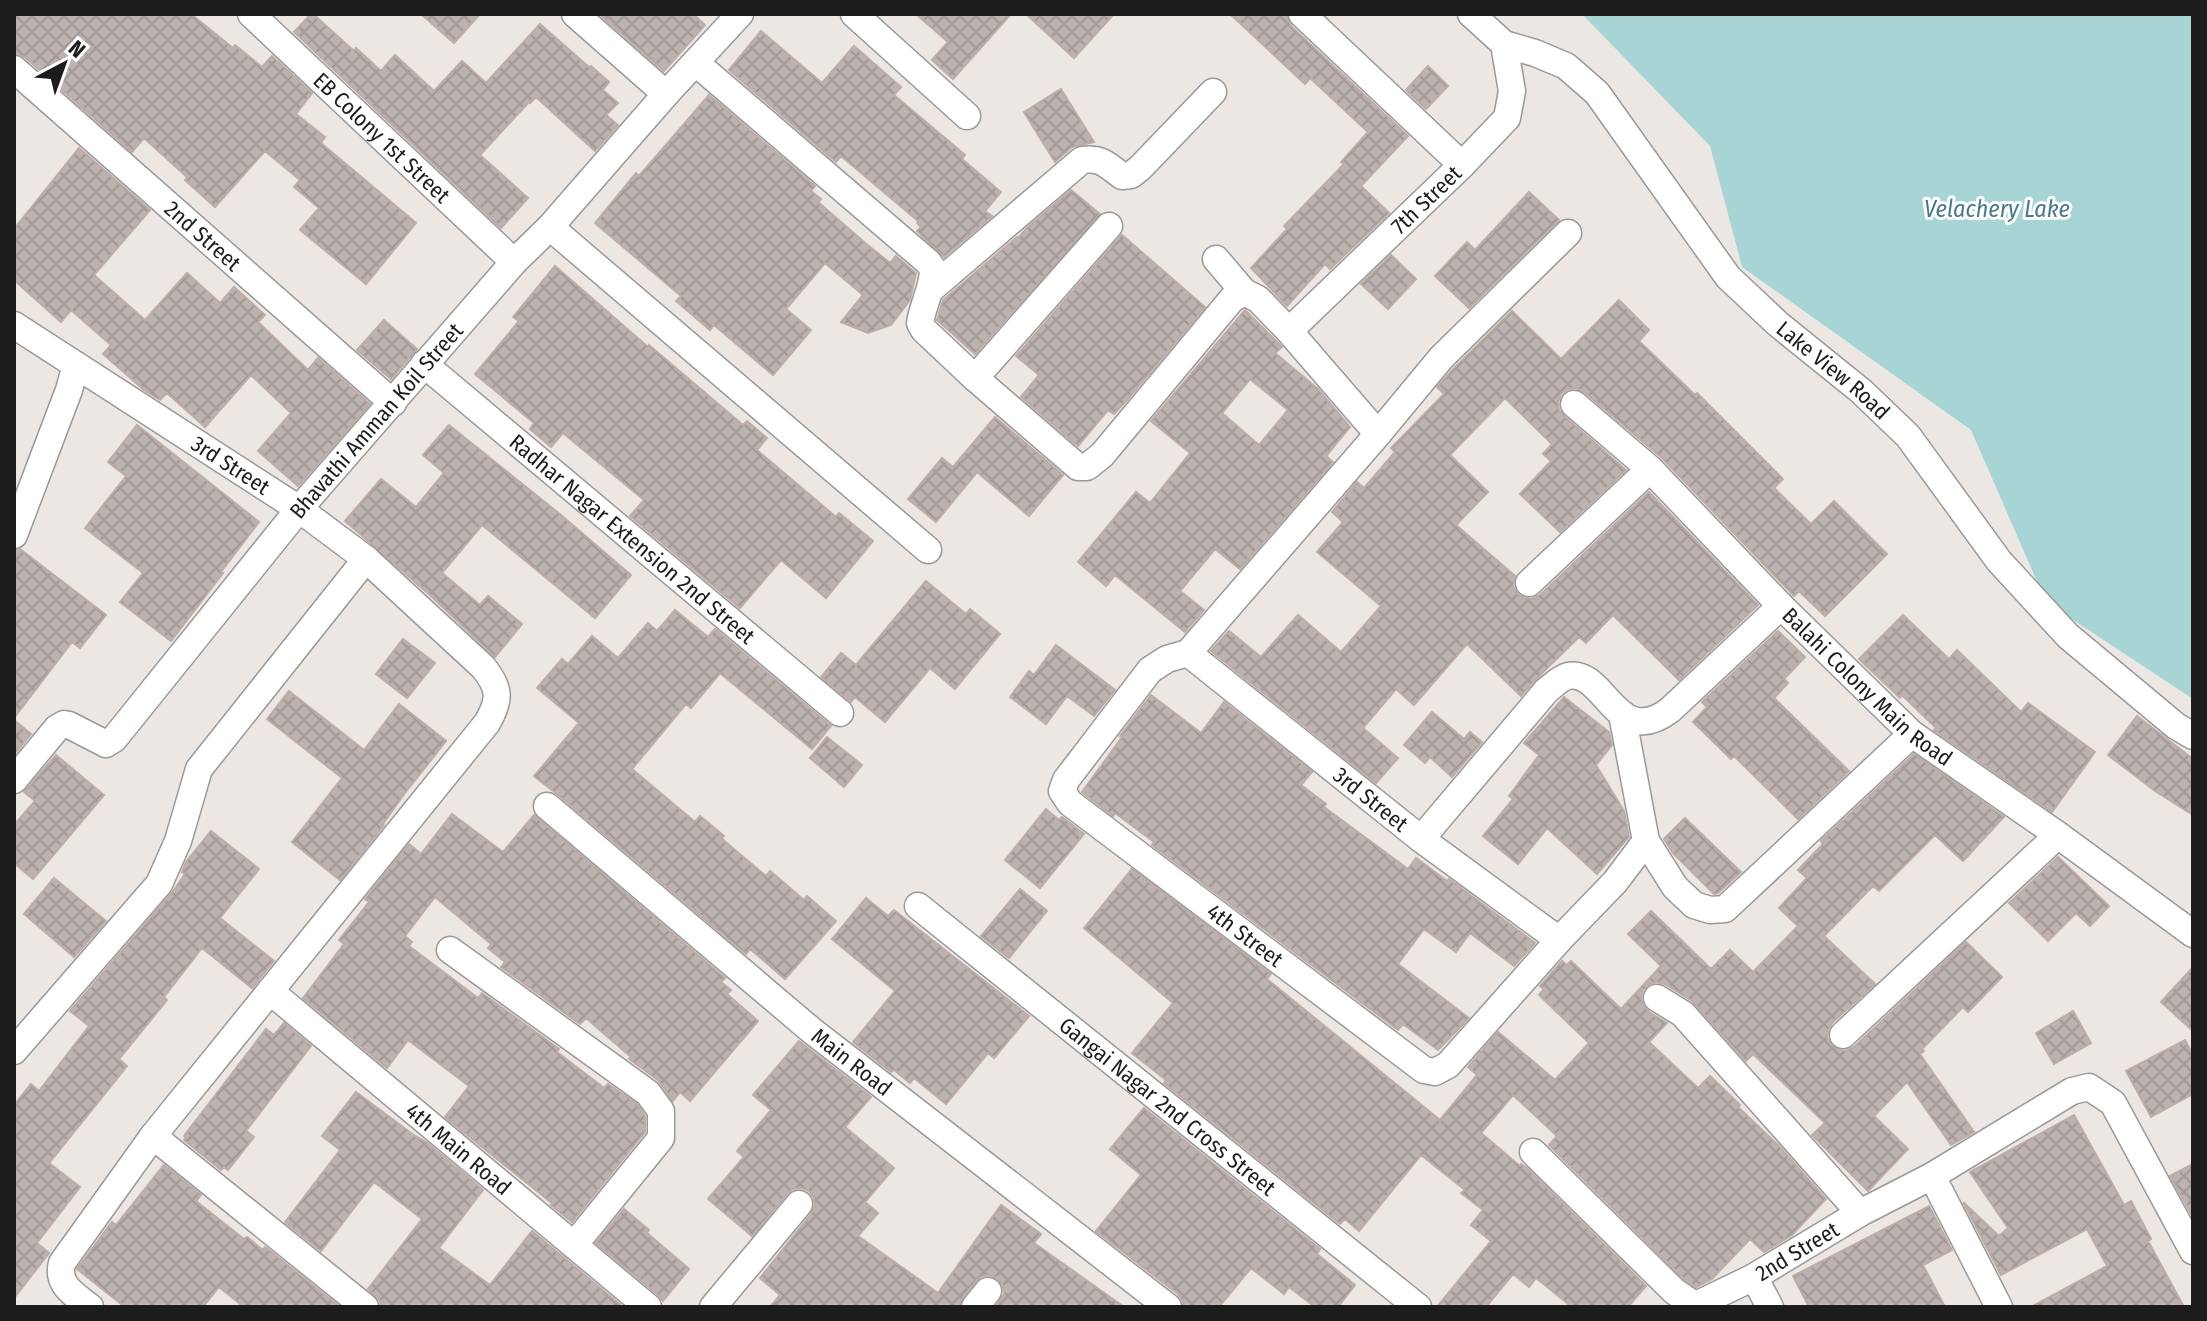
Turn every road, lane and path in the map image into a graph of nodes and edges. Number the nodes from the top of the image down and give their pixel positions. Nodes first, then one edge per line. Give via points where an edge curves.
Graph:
1 (251, 14) edge
2 (575, 14) edge
3 (740, 14) edge
4 (854, 14) edge
5 (1302, 14) edge
6 (1471, 14) edge
7 (1504, 44) junction
8 (696, 63) junction
9 (14, 69) edge
10 (1213, 92) dead end
11 (666, 94) junction
12 (967, 116) dead end
13 (1462, 165) junction
14 (1109, 226) dead end
15 (550, 227) junction
16 (1568, 233) dead end
17 (1216, 259) dead end
18 (514, 262) junction
19 (932, 279) junction
20 (1244, 292) junction
21 (14, 325) edge
22 (1289, 331) junction
23 (424, 364) junction
24 (76, 365) junction
25 (975, 378) junction
26 (393, 403) junction
27 (1574, 404) dead end
28 (1378, 434) junction
29 (1650, 469) junction
30 (299, 509) junction
31 (14, 535) edge
32 (928, 550) dead end
33 (366, 559) junction
34 (1529, 583) dead end
35 (1781, 606) junction
36 (1188, 653) junction
37 (840, 713) dead end
38 (1622, 714) junction
39 (1912, 734) junction
40 (2193, 736) edge
41 (14, 780) edge
42 (547, 806) dead end
43 (2058, 835) junction
44 (1421, 839) junction
45 (1646, 841) junction
46 (918, 906) dead end
47 (2193, 934) edge
48 (1559, 940) junction
49 (450, 950) dead end
50 (270, 991) junction
51 (1657, 998) dead end
52 (1843, 1035) dead end
53 (14, 1051) edge
54 (153, 1136) junction
55 (1533, 1152) dead end
56 (1932, 1176) junction
57 (799, 1204) dead end
58 (1860, 1213) junction
59 (574, 1245) junction
60 (2193, 1251) edge
61 (1754, 1277) junction
62 (90, 1307) edge
63 (365, 1307) edge
64 (648, 1307) edge
65 (713, 1307) edge
66 (1168, 1307) edge
67 (1418, 1307) edge
68 (1770, 1307) edge
69 (1999, 1307) edge

1 - 18 street, EB Colony 1st Street
2 - 11 street
3 - 8 street, Bhavathi Amman Koil Street
4 - 12 street
5 - 13 street
6 - 7 street, Lake View Road
7 - 13 street, 7th Street via 1512,91 1507,118
7 - 40 street, Lake View Road via 1566,66 1597,93 1728,277 1908,436 1999,561 2068,636
8 - 11 street, Bhavathi Amman Koil Street
8 - 19 street
9 - 26 street, 2nd Street
10 - 19 street via 1131,175 1122,176 1094,158 1082,160
11 - 15 street, Bhavathi Amman Koil Street
13 - 22 street, 7th Street
14 - 25 street
15 - 18 street, Bhavathi Amman Koil Street
15 - 32 street
16 - 28 street via 1441,358
17 - 20 street
18 - 23 street, Bhavathi Amman Koil Street
19 - 25 street via 920,323
20 - 22 street
20 - 25 street via 1232,299 1087,467 1071,462
21 - 24 street, 3rd Street
22 - 28 street
23 - 26 street, Bhavathi Amman Koil Street
23 - 37 street, Radhar Nagar Extension 2nd Street
24 - 30 street, 3rd Street
24 - 31 street
26 - 30 street, Bhavathi Amman Koil Street
27 - 29 street, Balahi Colony Main Road
28 - 36 street
29 - 34 street
29 - 35 street, Balahi Colony Main Road
30 - 33 street, 3rd Street
30 - 41 street, Bhavathi Amman Koil Street via 114,739 98,742 64,724
33 - 50 street, 3rd Street via 483,667 498,694 495,708
33 - 53 street via 199,769 159,884
35 - 38 street via 1659,719 1648,723
35 - 39 street, Balahi Colony Main Road
36 - 44 street, 3rd Street
36 - 48 street, 4th Street via 1150,670 1066,780 1062,791 1070,803 1095,823 1424,1070 1435,1072 1448,1065
38 - 44 street via 1581,677 1558,681
38 - 45 street
39 - 43 street, Balahi Colony Main Road
39 - 45 street via 1725,909 1694,905 1675,887
42 - 66 street, Main Road via 811,1030
43 - 47 street, Balahi Colony Main Road
43 - 52 street
44 - 48 street, 3rd Street
45 - 48 street
46 - 67 street, Gangai Nagar 2nd Cross Street
49 - 59 street via 648,1093 661,1111 661,1138
50 - 54 street
50 - 59 street, 4th Main Road
51 - 58 street via 1683,1014
54 - 62 street via 62,1263 62,1283
54 - 63 street
55 - 61 street, 2nd Street via 1690,1302 1698,1304
56 - 58 street, 2nd Street
56 - 60 street, 2nd Street via 2072,1091 2089,1087 2113,1103
56 - 69 street
57 - 65 street
58 - 61 street, 2nd Street
59 - 64 street, 4th Main Road
61 - 68 street

